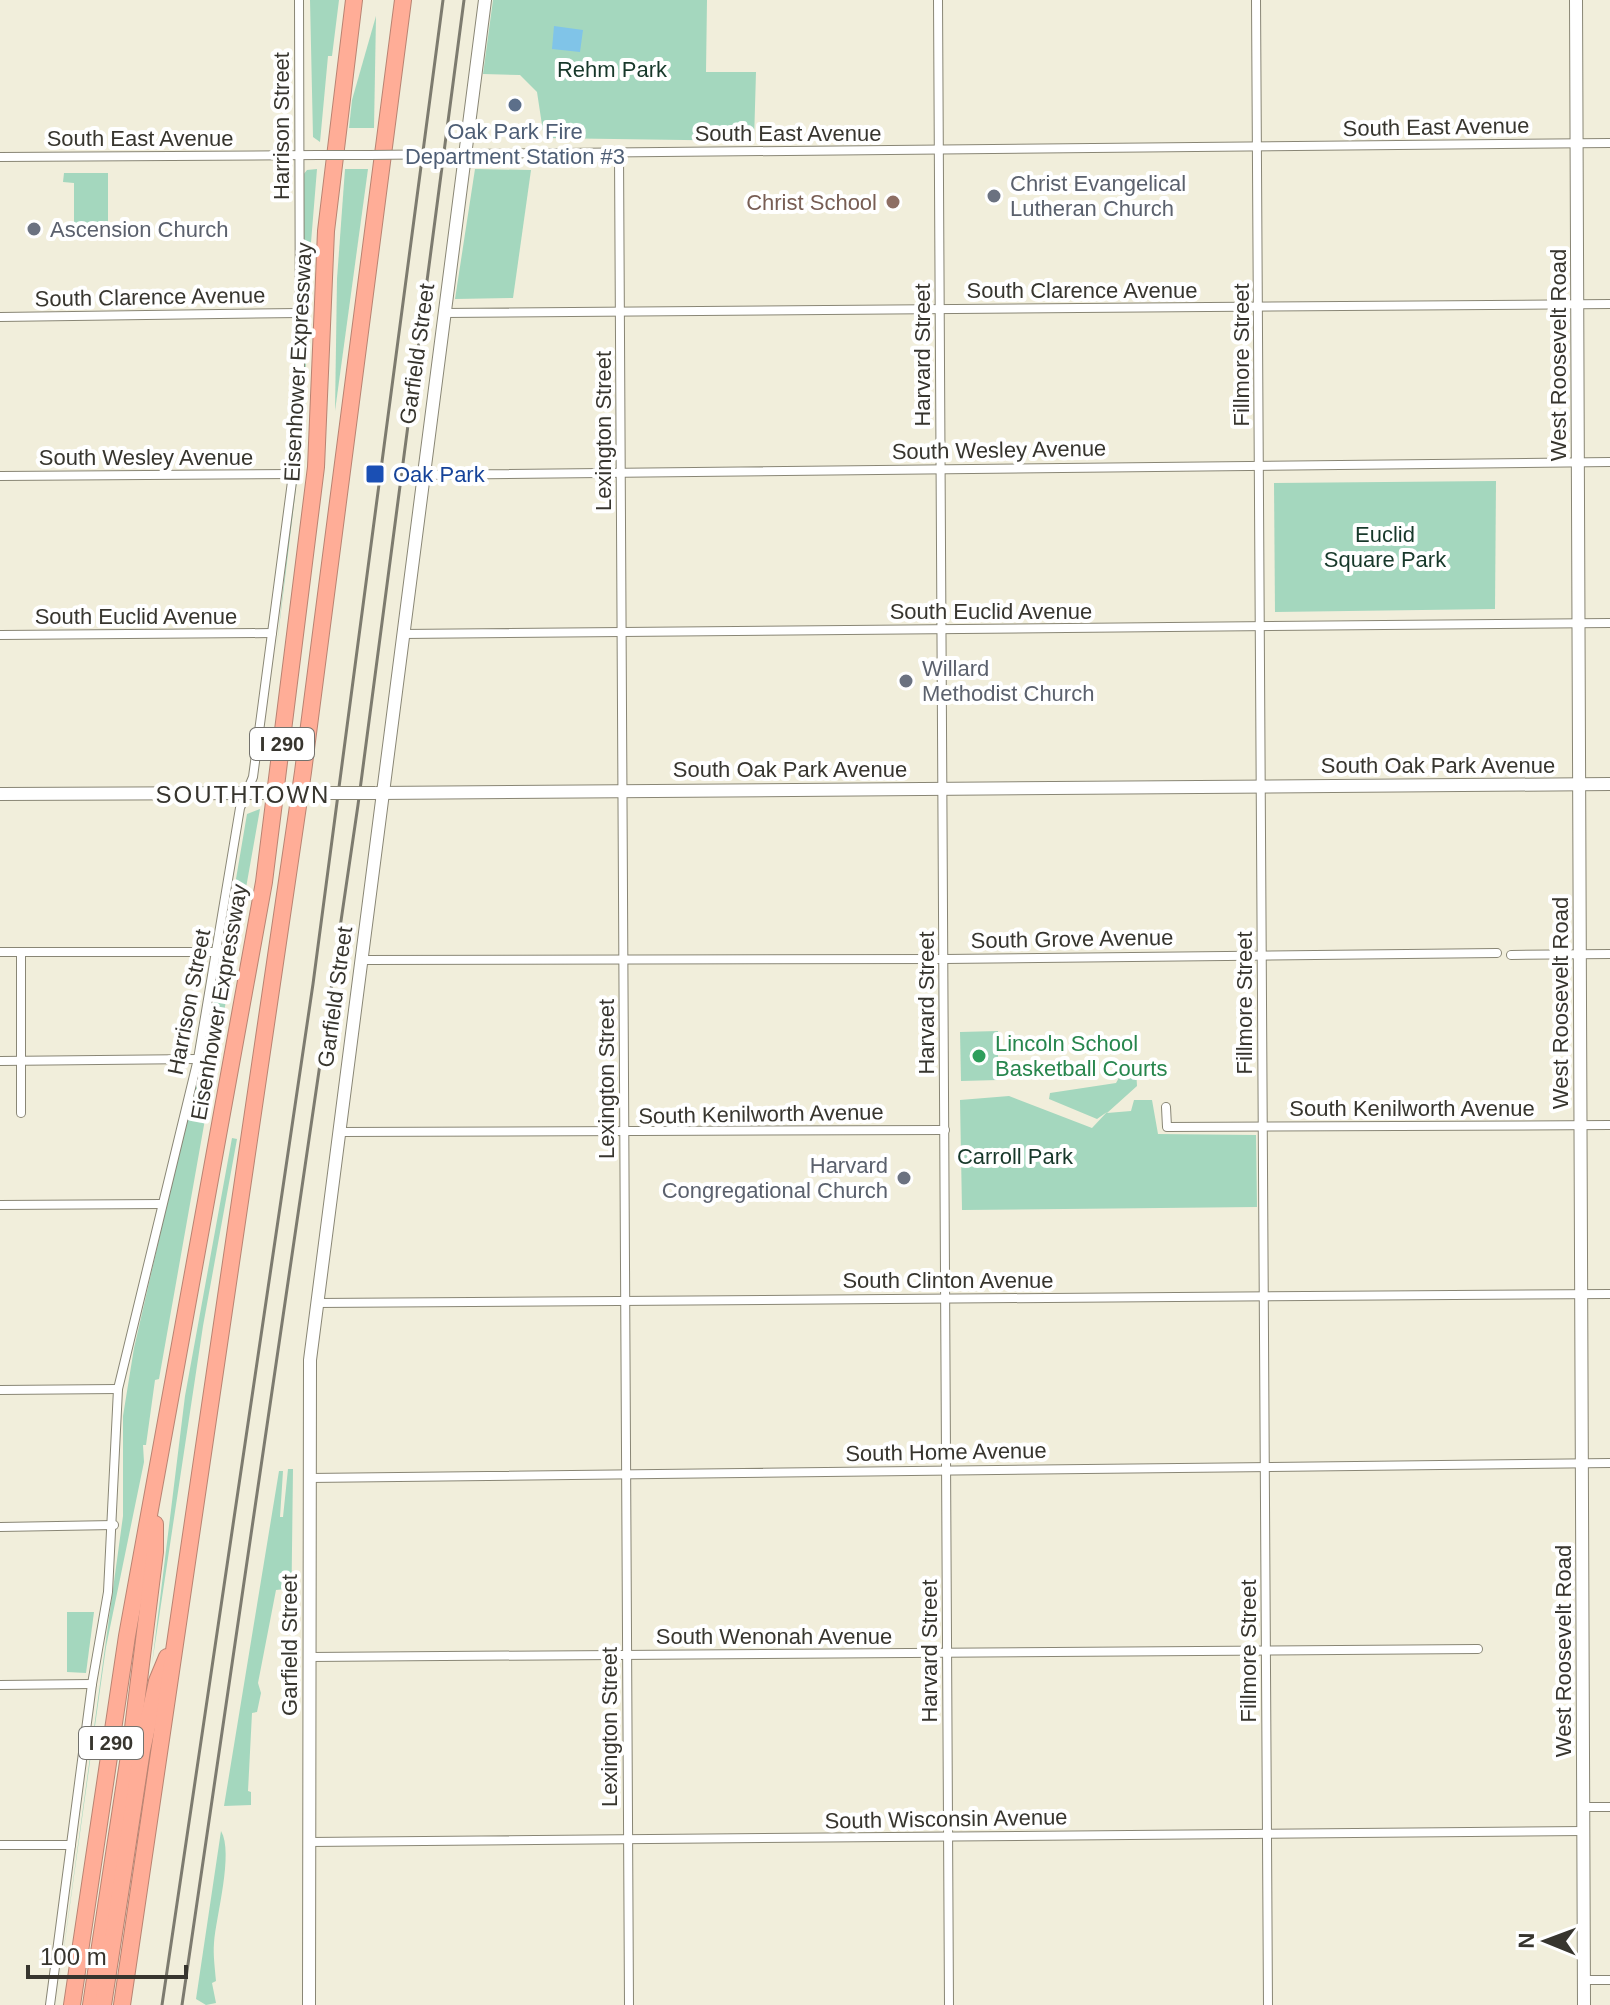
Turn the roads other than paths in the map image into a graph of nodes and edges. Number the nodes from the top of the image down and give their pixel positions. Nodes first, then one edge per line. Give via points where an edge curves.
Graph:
1 (299, 0) edge
2 (354, 0) edge
3 (403, 0) edge
4 (485, 0) edge
5 (938, 0) edge
6 (1256, 0) edge
7 (1576, 0) edge
8 (1610, 143) edge
9 (1577, 144) junction
10 (1258, 147) junction
11 (938, 150) junction
12 (619, 153) junction
13 (461, 154) junction
14 (299, 155) junction
15 (0, 157) edge
16 (1577, 304) junction
17 (1610, 304) edge
18 (1259, 307) junction
19 (939, 309) junction
20 (620, 312) junction
21 (300, 313) junction
22 (443, 313) junction
23 (0, 317) edge
24 (1578, 462) junction
25 (1610, 462) edge
26 (1260, 466) junction
27 (941, 469) junction
28 (621, 473) junction
29 (293, 474) junction
30 (421, 475) junction
31 (0, 476) edge
32 (1579, 623) junction
33 (1610, 623) edge
34 (1260, 626) junction
35 (942, 629) junction
36 (622, 632) junction
37 (272, 633) junction
38 (402, 634) junction
39 (0, 635) edge
40 (1579, 784) junction
41 (1610, 784) edge
42 (1261, 786) junction
43 (943, 788) junction
44 (623, 791) junction
45 (246, 793) junction
46 (378, 793) junction
47 (0, 794) edge
48 (0, 952) edge
49 (21, 952) junction
50 (218, 952) junction
51 (1497, 953) dead end
52 (1580, 954) junction
53 (1610, 954) edge
54 (1262, 955) junction
55 (1511, 955) dead end
56 (944, 959) junction
57 (360, 960) junction
58 (623, 960) junction
59 (198, 1059) junction
60 (21, 1060) junction
61 (0, 1061) edge
62 (1166, 1107) dead end
63 (21, 1113) dead end
64 (1581, 1125) junction
65 (1610, 1125) edge
66 (1263, 1126) junction
67 (945, 1130) junction
68 (338, 1132) junction
69 (624, 1133) junction
70 (162, 1204) junction
71 (0, 1205) edge
72 (1582, 1294) junction
73 (1610, 1294) edge
74 (1264, 1296) junction
75 (946, 1298) junction
76 (625, 1301) junction
77 (316, 1303) junction
78 (118, 1389) junction
79 (0, 1390) edge
80 (1582, 1463) junction
81 (1610, 1463) edge
82 (1265, 1467) junction
83 (947, 1470) junction
84 (626, 1474) junction
85 (309, 1478) junction
86 (155, 1482) junction
87 (114, 1525) junction
88 (0, 1527) edge
89 (177, 1634) junction
90 (1478, 1649) dead end
91 (1266, 1650) junction
92 (948, 1653) junction
93 (627, 1655) junction
94 (309, 1657) junction
95 (92, 1684) junction
96 (0, 1685) edge
97 (1584, 1807) junction
98 (1610, 1807) edge
99 (1584, 1831) junction
100 (1267, 1834) junction
101 (948, 1837) junction
102 (628, 1839) junction
103 (309, 1842) junction
104 (0, 1845) edge
105 (71, 1845) junction
106 (1584, 1980) junction
107 (1610, 1980) edge
108 (50, 2005) edge
109 (72, 2005) edge
110 (91, 2005) edge
111 (103, 2005) edge
112 (122, 2005) edge
113 (309, 2005) edge
114 (629, 2005) edge
115 (949, 2005) edge
116 (1268, 2005) edge
117 (1584, 2005) edge

1 - 14 street, Harrison Street
2 - 86 highway, Eisenhower Expressway / I 290 via 326,231 316,467 264,882
3 - 89 highway, I 290 via 303,772
4 - 13 street, Garfield Street
5 - 11 street, Harvard Street
6 - 10 street, Fillmore Street
7 - 9 street, West Roosevelt Road
8 - 9 street, South East Avenue
9 - 10 street, South East Avenue
9 - 16 street, West Roosevelt Road
10 - 11 street, South East Avenue
10 - 18 street, Fillmore Street
11 - 12 street, South East Avenue
11 - 19 street, Harvard Street
12 - 13 street, South East Avenue
12 - 20 street, Lexington Street
13 - 14 street, South East Avenue, bridge
13 - 22 street, Garfield Street
14 - 15 street, South East Avenue
14 - 21 street, Harrison Street
16 - 17 street, South Clarence Avenue
16 - 18 street, South Clarence Avenue
16 - 24 street, West Roosevelt Road
18 - 19 street, South Clarence Avenue
18 - 26 street, Fillmore Street
19 - 20 street, South Clarence Avenue
19 - 27 street, Harvard Street
20 - 22 street, South Clarence Avenue
20 - 28 street, Lexington Street
21 - 23 street, South Clarence Avenue
21 - 29 street, Harrison Street
22 - 30 street, Garfield Street
24 - 25 street, South Wesley Avenue
24 - 26 street, South Wesley Avenue
24 - 32 street, West Roosevelt Road
26 - 27 street, South Wesley Avenue
26 - 34 street, Fillmore Street
27 - 28 street, South Wesley Avenue
27 - 35 street, Harvard Street
28 - 30 street, South Wesley Avenue
28 - 36 street, Lexington Street
29 - 31 street, South Wesley Avenue
29 - 37 street, Harrison Street
30 - 38 street, Garfield Street
32 - 33 street, South Euclid Avenue
32 - 34 street, South Euclid Avenue
32 - 40 street, West Roosevelt Road
34 - 35 street, South Euclid Avenue
34 - 42 street, Fillmore Street
35 - 36 street, South Euclid Avenue
35 - 43 street, Harvard Street
36 - 38 street, South Euclid Avenue
36 - 44 street, Lexington Street
37 - 39 street, South Euclid Avenue
37 - 45 street, Harrison Street via 253,777
38 - 46 street, Garfield Street
40 - 41 street, South Oak Park Avenue
40 - 42 street, South Oak Park Avenue
40 - 52 street, West Roosevelt Road
42 - 43 street, South Oak Park Avenue
42 - 54 street, Fillmore Street
43 - 44 street, South Oak Park Avenue
43 - 56 street, Harvard Street
44 - 46 street, South Oak Park Avenue
44 - 58 street, Lexington Street
45 - 46 street, South Oak Park Avenue, bridge
45 - 47 street, South Oak Park Avenue
45 - 50 street, Harrison Street
46 - 57 street, Garfield Street
48 - 49 street
49 - 50 street
49 - 60 street
50 - 59 street, Harrison Street
51 - 54 street, South Grove Avenue
52 - 53 street
52 - 55 street
52 - 64 street, West Roosevelt Road
54 - 56 street, South Grove Avenue
54 - 66 street, Fillmore Street
56 - 58 street, South Grove Avenue
56 - 67 street, Harvard Street
57 - 58 street, South Grove Avenue
57 - 68 street, Garfield Street
58 - 69 street, Lexington Street
59 - 60 street
59 - 70 street, Harrison Street
60 - 61 street
60 - 63 street
62 - 66 street, South Kenilworth Avenue via 1167,1127
64 - 65 street, South Kenilworth Avenue
64 - 66 street, South Kenilworth Avenue
64 - 72 street, West Roosevelt Road
66 - 74 street, Fillmore Street
67 - 69 street, South Kenilworth Avenue
67 - 75 street, Harvard Street
68 - 69 street, South Kenilworth Avenue
68 - 77 street, Garfield Street
69 - 76 street, Lexington Street
70 - 71 street
70 - 78 street, Harrison Street
72 - 73 street, South Clinton Avenue
72 - 74 street, South Clinton Avenue
72 - 80 street, West Roosevelt Road
74 - 75 street, South Clinton Avenue
74 - 82 street, Fillmore Street
75 - 76 street, South Clinton Avenue
75 - 83 street, Harvard Street
76 - 77 street, South Clinton Avenue
76 - 84 street, Lexington Street
77 - 85 street, Garfield Street
78 - 79 street
78 - 87 street, Harrison Street
80 - 81 street, South Home Avenue
80 - 82 street, South Home Avenue
80 - 97 street, West Roosevelt Road
82 - 83 street, South Home Avenue
82 - 91 street, Fillmore Street
83 - 84 street, South Home Avenue
83 - 92 street, Harvard Street
84 - 85 street, South Home Avenue
84 - 93 street, Lexington Street
85 - 94 street, Garfield Street
86 - 109 highway, Eisenhower Expressway / I 290
86 - 110 highway via 153,1567
87 - 88 street
87 - 95 street, Harrison Street
89 - 111 highway via 157,1681 142,1750
89 - 112 highway, I 290
90 - 91 street, South Wenonah Avenue
91 - 92 street, South Wenonah Avenue
91 - 100 street, Fillmore Street
92 - 93 street, South Wenonah Avenue
92 - 101 street, Harvard Street
93 - 94 street, South Wenonah Avenue
93 - 102 street, Lexington Street
94 - 103 street, Garfield Street
95 - 96 street
95 - 105 street, Harrison Street
97 - 98 street
97 - 99 street, West Roosevelt Road
99 - 100 street, South Wisconsin Avenue
99 - 106 street, West Roosevelt Road
100 - 101 street, South Wisconsin Avenue
100 - 116 street, Fillmore Street
101 - 102 street, South Wisconsin Avenue
101 - 115 street, Harvard Street
102 - 103 street, South Wisconsin Avenue
102 - 114 street, Lexington Street
103 - 113 street, Garfield Street
104 - 105 street
105 - 108 street, Harrison Street
106 - 107 street
106 - 117 street, West Roosevelt Road

